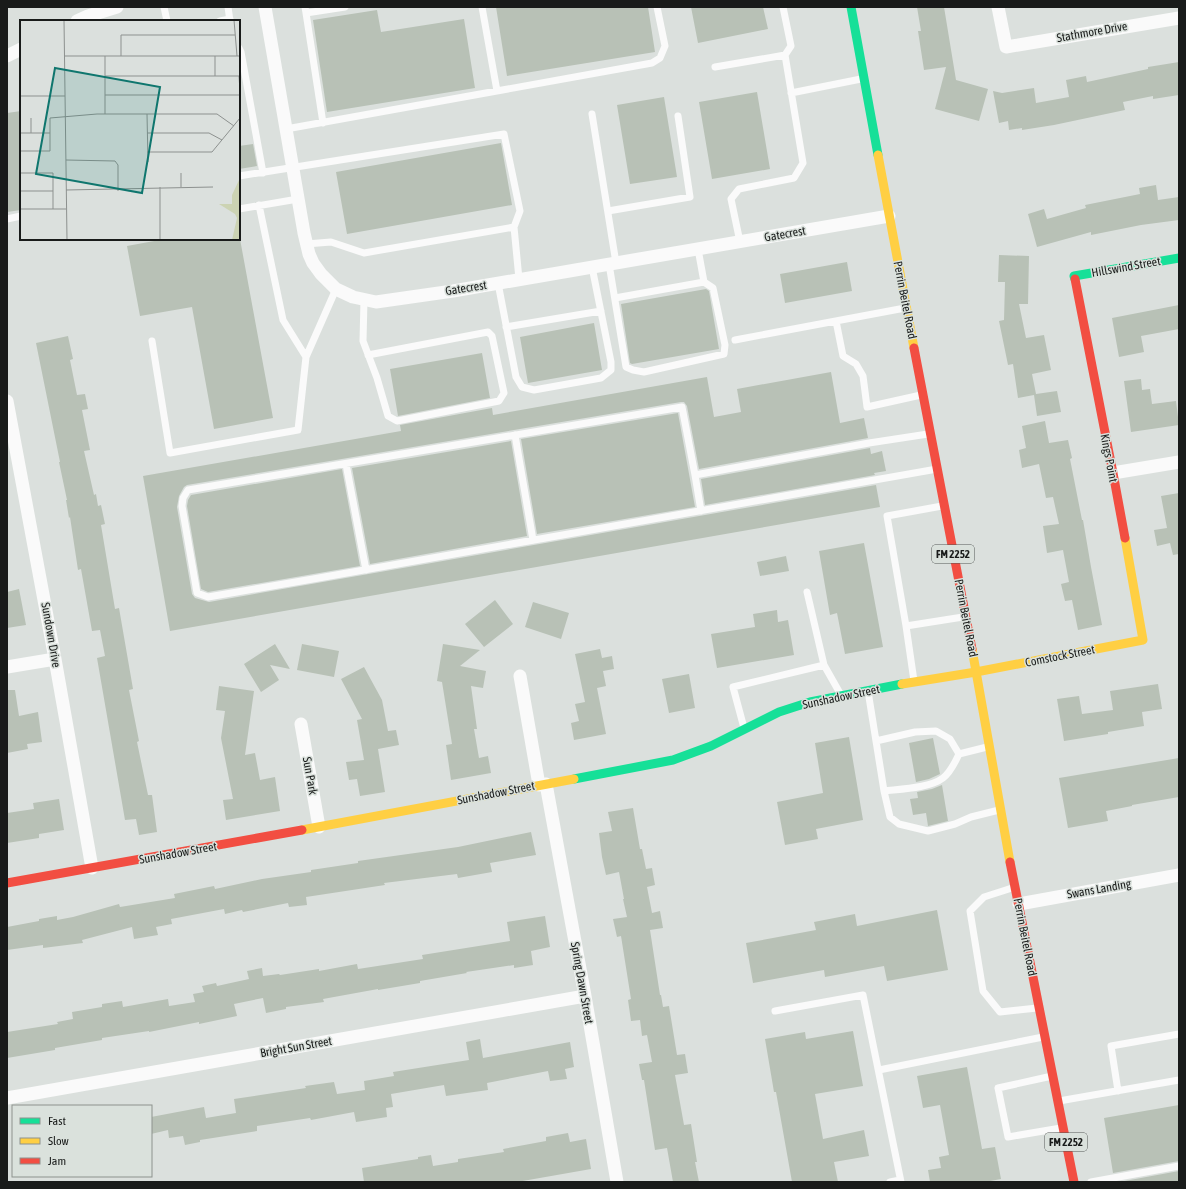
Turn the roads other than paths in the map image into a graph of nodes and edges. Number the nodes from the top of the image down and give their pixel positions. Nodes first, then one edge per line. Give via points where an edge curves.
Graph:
1 (117, 7) edge
2 (164, 7) edge
3 (228, 7) edge
4 (265, 7) edge
5 (345, 7) edge
6 (482, 7) edge
7 (657, 7) edge
8 (783, 7) edge
9 (851, 7) edge
10 (998, 7) edge
11 (306, 10) edge
12 (1179, 18) edge
13 (79, 20) edge
14 (167, 20) edge
15 (230, 20) edge
16 (240, 49) edge
17 (20, 50) edge
18 (784, 55) junction
19 (7, 56) edge
20 (714, 68) dead end
21 (864, 79) junction
22 (497, 91) junction
23 (791, 93) junction
24 (592, 114) dead end
25 (678, 116) dead end
26 (323, 123) junction
27 (286, 129) junction
28 (292, 168) junction
29 (263, 172) junction
30 (240, 176) edge
31 (298, 199) junction
32 (259, 205) junction
33 (240, 209) edge
34 (608, 212) junction
35 (20, 216) edge
36 (889, 216) junction
37 (7, 219) edge
38 (514, 227) junction
39 (740, 242) junction
40 (306, 244) junction
41 (698, 249) junction
42 (1179, 258) edge
43 (613, 263) junction
44 (592, 267) junction
45 (1074, 276) joint
46 (520, 279) junction
47 (704, 282) junction
48 (498, 283) junction
49 (336, 289) junction
50 (614, 298) junction
51 (364, 300) junction
52 (907, 308) junction
53 (601, 311) junction
54 (836, 321) junction
55 (506, 327) junction
56 (735, 340) dead end
57 (152, 341) dead end
58 (368, 355) junction
59 (306, 357) junction
60 (923, 395) junction
61 (7, 401) edge
62 (930, 433) junction
63 (515, 435) junction
64 (12, 451) edge
65 (1179, 462) edge
66 (346, 464) junction
67 (937, 469) junction
68 (1113, 473) junction
69 (695, 475) junction
70 (944, 505) junction
71 (701, 511) junction
72 (533, 540) junction
73 (366, 570) junction
74 (807, 592) dead end
75 (965, 616) junction
76 (906, 626) junction
77 (1143, 640) joint
78 (55, 659) junction
79 (824, 665) junction
80 (7, 667) edge
81 (976, 672) junction
82 (520, 676) dead end
83 (914, 682) junction
84 (868, 691) junction
85 (841, 696) junction
86 (301, 724) dead end
87 (744, 729) junction
88 (876, 741) junction
89 (989, 746) junction
90 (959, 754) junction
91 (542, 784) junction
92 (884, 791) junction
93 (1001, 809) junction
94 (319, 827) junction
95 (92, 868) junction
96 (1179, 875) edge
97 (7, 883) edge
98 (1015, 887) junction
99 (1018, 904) junction
100 (585, 996) junction
101 (1039, 1008) junction
102 (775, 1011) dead end
103 (1179, 1034) edge
104 (1045, 1036) junction
105 (879, 1070) junction
106 (1053, 1076) junction
107 (1179, 1080) edge
108 (1118, 1091) junction
109 (7, 1098) edge
110 (1058, 1101) junction
111 (1063, 1127) junction
112 (1179, 1166) edge
113 (900, 1181) edge
114 (617, 1182) edge
115 (890, 1182) edge
116 (1074, 1182) edge
117 (1091, 1182) edge

1 - 13 street
2 - 14 lane
3 - 15 lane
4 - 27 street, Gatecrest
5 - 11 lane
6 - 22 lane
7 - 22 lane via 665,46 660,58 652,63
8 - 18 lane via 791,46
9 - 21 street, Perrin Beitel Road / FM 2252
10 - 12 street, Stathmore Drive via 1006,47
11 - 26 lane
16 - 29 lane
17 - 19 street
18 - 20 lane
18 - 23 lane
21 - 23 lane
21 - 36 street, Perrin Beitel Road / FM 2252
22 - 26 lane
23 - 39 lane via 803,163 794,178 739,189 731,199
24 - 34 lane
25 - 34 lane via 690,197
26 - 27 lane
27 - 28 street, Gatecrest
28 - 29 lane
28 - 31 street, Gatecrest
28 - 38 lane via 504,134 520,211
29 - 30 lane
31 - 32 lane
31 - 40 street, Gatecrest
32 - 33 lane
32 - 59 lane via 283,320
34 - 43 lane
35 - 37 lane
36 - 39 street, Gatecrest
36 - 52 street, Perrin Beitel Road / FM 2252
38 - 40 lane via 364,253 331,242
38 - 46 lane
39 - 41 street, Gatecrest
40 - 49 street, Gatecrest via 321,274
41 - 43 street, Gatecrest
41 - 47 lane
42 - 45 street, Hillswind Street
43 - 44 street, Gatecrest
43 - 50 lane
44 - 46 street, Gatecrest
44 - 53 lane
45 - 68 street, Kings Point
46 - 48 street, Gatecrest
47 - 50 lane
47 - 50 lane via 713,288 725,344 724,354 644,372 626,367
48 - 51 street, Gatecrest via 376,302
48 - 55 lane
49 - 51 street, Gatecrest via 353,298
49 - 59 lane
51 - 58 lane via 364,341
52 - 54 lane
52 - 60 street, Perrin Beitel Road / FM 2252
53 - 55 lane
53 - 55 lane via 611,370 601,378 534,390 522,387 516,378
54 - 56 lane
54 - 60 lane via 843,356 856,364 864,376 867,407
57 - 59 lane via 170,453 298,430
58 - 58 lane via 388,416 397,421 499,401 504,393 492,336 488,332
60 - 62 street, Perrin Beitel Road / FM 2252
61 - 64 street, Sundown Drive
62 - 67 street, Perrin Beitel Road / FM 2252
62 - 69 lane
63 - 66 lane
63 - 69 lane via 682,407
63 - 72 lane
64 - 78 street, Sundown Drive
65 - 68 street
66 - 73 lane
66 - 73 lane via 188,490 182,506 197,593 208,597
67 - 70 street, Perrin Beitel Road / FM 2252
67 - 71 lane
68 - 77 street, Kings Point
69 - 71 lane
70 - 75 street, Perrin Beitel Road / FM 2252
70 - 76 lane via 887,516
71 - 72 lane
72 - 73 lane
74 - 79 lane
75 - 76 lane
75 - 81 street, Perrin Beitel Road / FM 2252
76 - 83 lane
77 - 81 street, Comstock Street
78 - 80 street
78 - 95 street, Sundown Drive
79 - 85 lane
79 - 87 lane via 733,687
81 - 83 street, Sunshadow Street
81 - 89 street, Perrin Beitel Road / FM 2252
82 - 91 street, Spring Dawn Street
83 - 84 street, Sunshadow Street
84 - 85 street, Sunshadow Street
84 - 88 lane
85 - 87 street, Sunshadow Street via 786,710
86 - 94 street, Sun Park
87 - 91 street, Sunshadow Street via 711,746 673,760
88 - 90 lane via 915,732 936,731 950,739
88 - 92 lane
89 - 90 lane
89 - 93 street, Perrin Beitel Road / FM 2252
90 - 92 lane via 944,778 917,787
91 - 94 street, Sunshadow Street
91 - 100 street, Spring Dawn Street
92 - 93 lane via 890,817 899,824 928,831
93 - 98 street, Perrin Beitel Road / FM 2252
94 - 95 street, Sunshadow Street
95 - 97 street, Sunshadow Street
96 - 99 street, Swans Landing
98 - 99 street, Perrin Beitel Road / FM 2252
98 - 101 lane via 984,897 970,911 983,991 1000,1012
99 - 101 street, Perrin Beitel Road / FM 2252
100 - 109 street, Bright Sun Street
100 - 114 street, Spring Dawn Street
101 - 104 street, Perrin Beitel Road / FM 2252
102 - 105 lane via 863,995
103 - 108 lane via 1111,1046
104 - 105 lane
104 - 106 street, Perrin Beitel Road / FM 2252
105 - 113 lane
106 - 110 street, Perrin Beitel Road / FM 2252
106 - 111 lane via 998,1088 1003,1116 1008,1137
107 - 108 lane
108 - 110 lane
110 - 111 street, Perrin Beitel Road / FM 2252
111 - 116 street, Perrin Beitel Road / FM 2252
112 - 117 lane
113 - 115 lane

